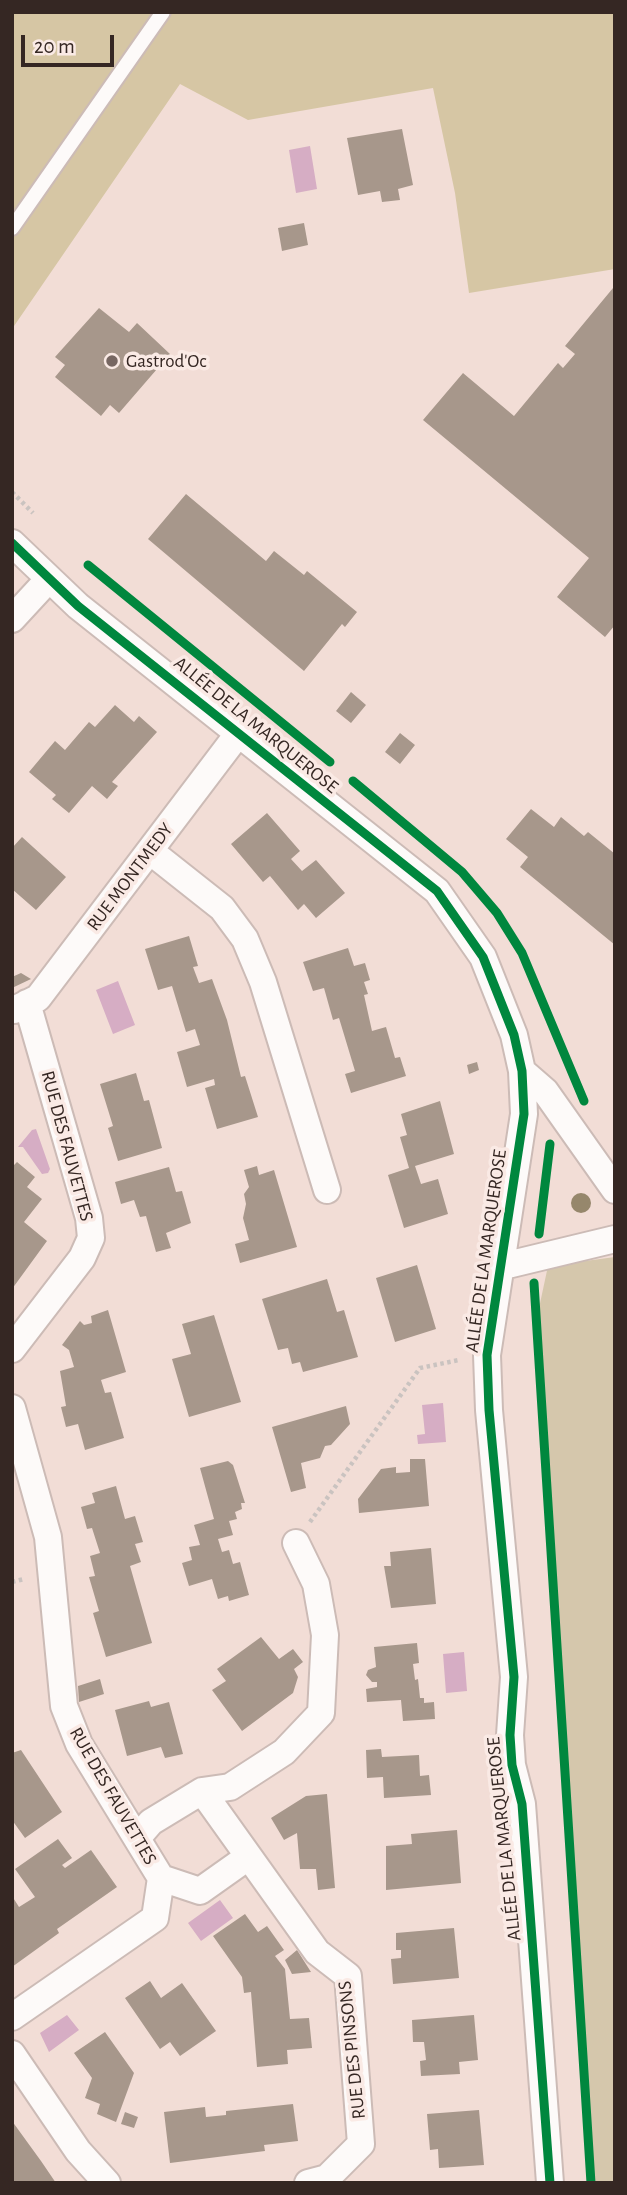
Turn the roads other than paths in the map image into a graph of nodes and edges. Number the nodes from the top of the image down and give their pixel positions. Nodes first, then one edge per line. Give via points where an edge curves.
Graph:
1 (163, 12) edge
2 (12, 228) edge
3 (12, 543) edge
4 (48, 580) junction
5 (12, 619) edge
6 (238, 734) junction
7 (150, 851) junction
8 (20, 1007) edge
9 (522, 1071) junction
10 (327, 1190) dead end
11 (615, 1190) edge
12 (615, 1239) edge
13 (499, 1267) junction
14 (12, 1349) edge
15 (12, 1408) edge
16 (20, 1466) edge
17 (296, 1543) road end
18 (202, 1791) junction
19 (138, 1837) junction
20 (248, 1857) junction
21 (161, 1878) junction
22 (12, 2017) edge
23 (12, 2054) edge
24 (107, 2183) edge
25 (308, 2183) edge
26 (550, 2183) edge

1 - 2 lane
3 - 4 street, ALLÉE DE LA MARQUEROSE
4 - 5 street
4 - 6 street, ALLÉE DE LA MARQUEROSE
6 - 7 street, RUE MONTMEDY
6 - 9 street, ALLÉE DE LA MARQUEROSE via 437,891 483,957
7 - 8 street, RUE MONTMEDY via 38,998
7 - 10 street via 222,908 245,939 263,982
8 - 14 street, RUE DES FAUVETTES via 89,1218 91,1238 82,1258
9 - 11 street via 545,1091
9 - 13 street, ALLÉE DE LA MARQUEROSE via 524,1114
12 - 13 street
13 - 26 street, ALLÉE DE LA MARQUEROSE via 487,1355 493,1463 514,1677 512,1765 522,1804
15 - 16 street, RUE DES FAUVETTES
16 - 19 street, RUE DES FAUVETTES via 48,1537 64,1706 79,1744
17 - 18 street via 316,1584 325,1635 321,1713 284,1752 230,1787
18 - 19 street via 151,1822
18 - 20 street, RUE DES PINSONS
19 - 21 street, RUE DES FAUVETTES
20 - 21 street via 200,1891
20 - 25 street, RUE DES PINSONS via 317,1952 348,1976 361,2144 327,2178
21 - 22 street, RUE DES FAUVETTES via 155,1918
23 - 24 street via 78,2151

